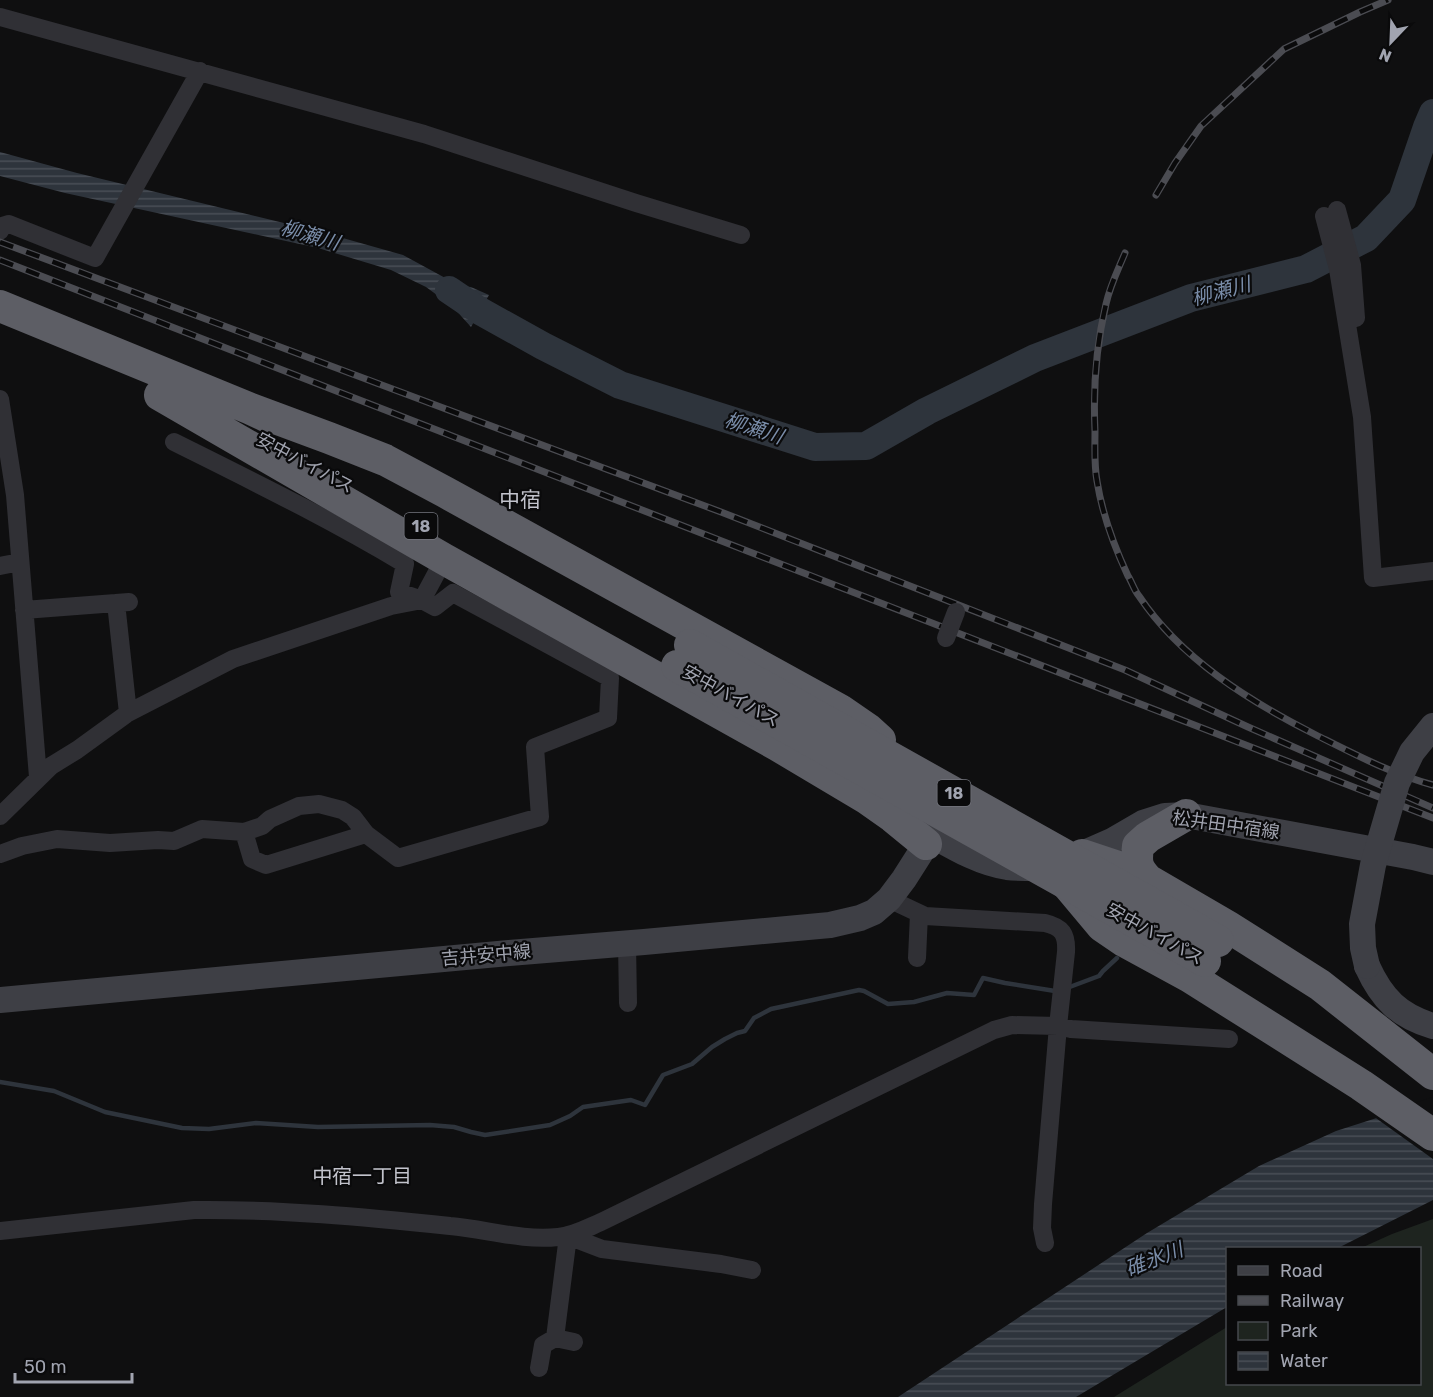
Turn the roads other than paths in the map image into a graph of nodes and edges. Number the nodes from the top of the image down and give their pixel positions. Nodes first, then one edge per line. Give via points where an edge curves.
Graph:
1 (0, 17) edge
2 (200, 71) junction
3 (1333, 220) dead end
4 (0, 231) edge
5 (741, 235) dead end
6 (0, 306) edge
7 (0, 329) edge
8 (160, 395) junction
9 (0, 399) edge
10 (250, 409) junction
11 (174, 442) dead end
12 (444, 559) junction
13 (20, 562) junction
14 (0, 566) edge
15 (1433, 571) edge
16 (422, 600) junction
17 (24, 610) junction
18 (956, 612) dead end
19 (946, 638) dead end
20 (684, 656) junction
21 (804, 690) junction
22 (128, 713) junction
23 (1433, 726) edge
24 (777, 745) junction
25 (38, 777) junction
26 (973, 794) dead end
27 (1186, 815) junction
28 (0, 816) edge
29 (244, 832) junction
30 (366, 834) junction
31 (929, 840) junction
32 (0, 854) edge
33 (1433, 862) edge
34 (1070, 864) junction
35 (1148, 880) junction
36 (890, 899) junction
37 (919, 914) junction
38 (627, 943) junction
39 (917, 958) dead end
40 (0, 999) edge
41 (628, 1003) dead end
42 (1058, 1026) junction
43 (1433, 1026) edge
44 (1229, 1039) dead end
45 (1398, 1073) edge
46 (1433, 1092) edge
47 (1433, 1117) edge
48 (1433, 1135) edge
49 (0, 1231) edge
50 (568, 1236) junction
51 (1045, 1243) dead end
52 (752, 1270) dead end
53 (555, 1338) junction
54 (574, 1342) dead end
55 (539, 1368) dead end

1 - 2 street
2 - 4 street via 95,258 9,224
2 - 5 street via 424,134
3 - 15 street via 1345,267 1362,417 1373,578
6 - 10 highway, 安中バイパス / 18
7 - 8 highway, 安中バイパス / 18
8 - 12 highway
8 - 20 highway, 安中バイパス / 18 via 241,430
9 - 13 street via 15,495
10 - 20 highway, 安中バイパス / 18 via 324,445
10 - 21 highway via 385,460
11 - 16 street via 300,505 405,564 399,592
12 - 16 street
12 - 24 highway
13 - 14 street
13 - 17 street
16 - 22 street via 391,606 233,659
16 - 30 street via 435,607 453,593 610,678 608,718 535,747 540,817 398,858
17 - 22 street via 123,602
17 - 25 street
18 - 19 street, bridge
20 - 45 highway, 安中バイパス / 18, bridge via 1212,951 1294,1018
21 - 24 highway
21 - 31 highway via 840,710 884,744 899,767
22 - 25 street
23 - 43 main road, bridge via 1412,752 1397,783 1373,865 1362,924 1362,948 1378,989 1406,1015
24 - 31 highway
25 - 28 street
26 - 31 main road, 吉井安中線
27 - 33 main road, 松井田中宿線
27 - 34 main road, 松井田中宿線 via 1143,823
27 - 35 highway via 1138,846 1139,871
29 - 30 street via 299,806 319,804 353,817
29 - 30 street via 252,859 266,865
29 - 32 street via 202,829 174,841 110,843 57,839
31 - 34 main road, 松井田中宿線 via 955,866 998,882 1028,883
31 - 36 main road, 吉井安中線
34 - 35 highway via 1118,867
34 - 45 highway via 1086,908 1102,926 1124,941 1190,977
35 - 45 highway via 1320,985
36 - 37 street
36 - 38 main road, 吉井安中線 via 874,912 830,925
37 - 39 street
37 - 42 street via 1045,923 1060,929 1066,944
38 - 40 main road, 吉井安中線
38 - 41 street
42 - 44 street
42 - 50 street via 1012,1025 994,1030
42 - 51 street via 1043,1204
45 - 46 highway, 安中バイパス / 18
45 - 47 highway, 安中バイパス / 18
45 - 48 highway, 18
49 - 50 street via 223,1209 453,1226 526,1237
50 - 52 street via 602,1249
50 - 53 street
53 - 54 street
53 - 55 street via 543,1345

